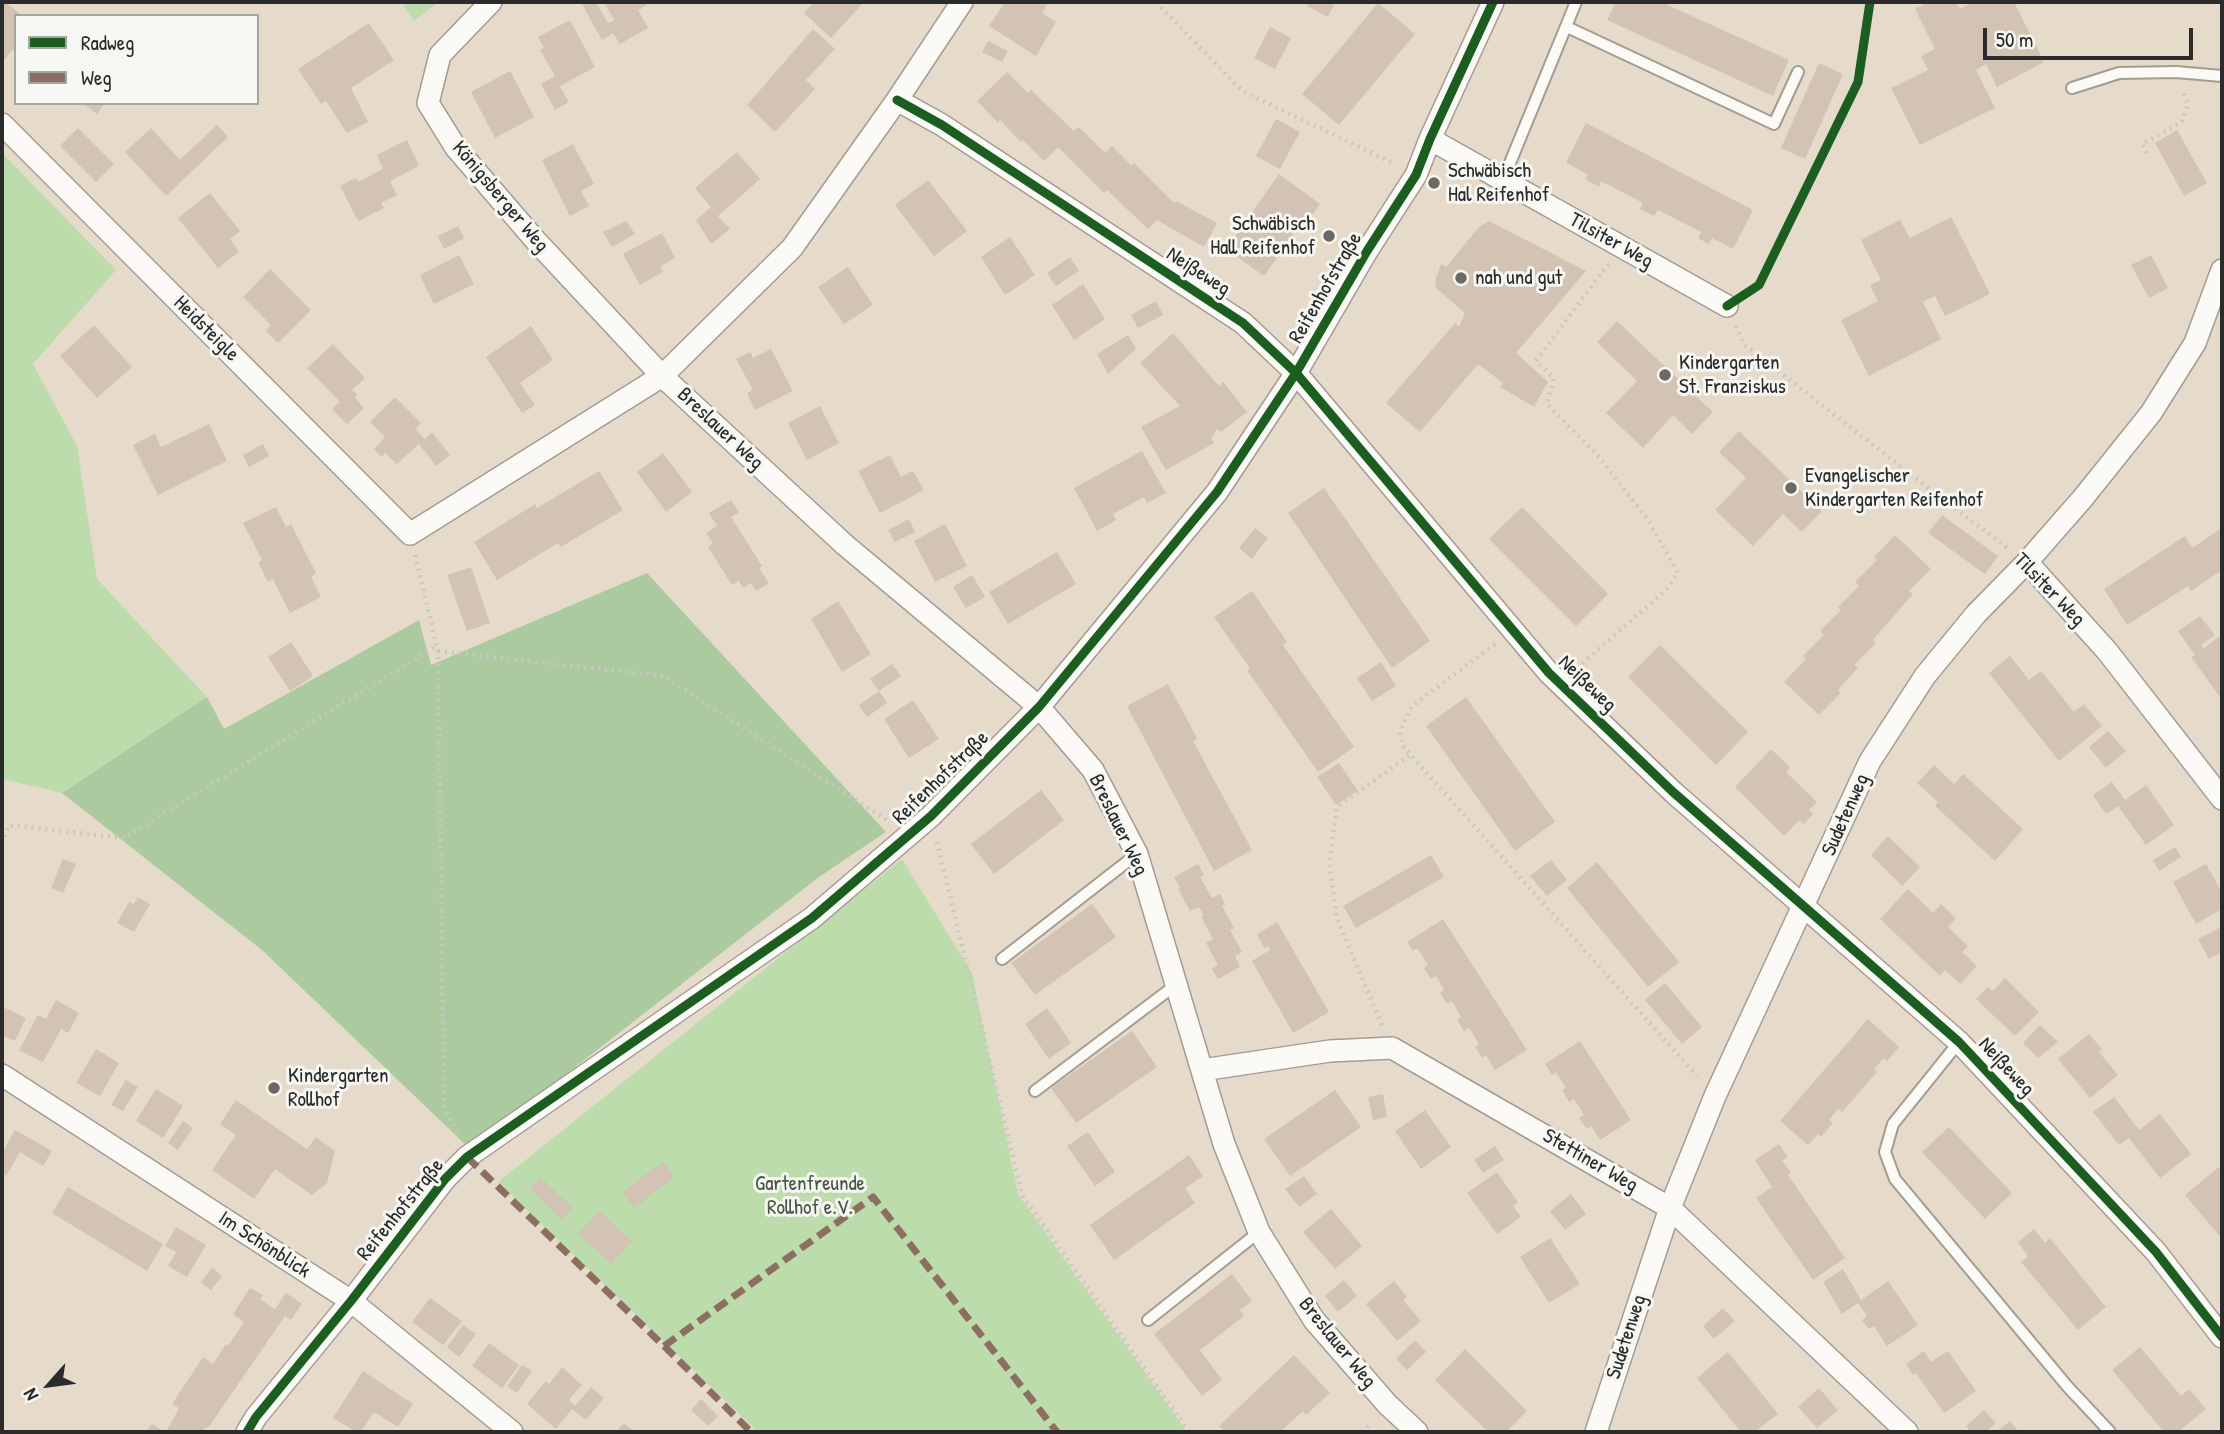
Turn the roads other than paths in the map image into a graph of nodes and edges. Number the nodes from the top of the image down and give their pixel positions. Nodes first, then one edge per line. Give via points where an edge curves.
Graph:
1 (492, 2) edge
2 (962, 2) edge
3 (1493, 2) edge
4 (1576, 2) edge
5 (1567, 27) junction
6 (1798, 72) dead end
7 (2222, 76) edge
8 (2072, 88) dead end
9 (897, 100) junction
10 (2, 124) edge
11 (1430, 139) junction
12 (1503, 180) junction
13 (2222, 270) edge
14 (1727, 306) road end
15 (1296, 373) junction
16 (662, 376) junction
17 (2027, 562) junction
18 (1039, 707) junction
19 (2222, 799) edge
20 (1137, 854) junction
21 (1804, 907) junction
22 (1002, 959) dead end
23 (1177, 984) junction
24 (1959, 1042) junction
25 (1202, 1070) junction
26 (2, 1075) edge
27 (1035, 1091) dead end
28 (1670, 1208) junction
29 (1259, 1232) junction
30 (351, 1301) junction
31 (1148, 1320) dead end
32 (2222, 1337) edge
33 (247, 1432) edge
34 (512, 1432) edge
35 (1417, 1432) edge
36 (1596, 1432) edge
37 (1908, 1432) edge
38 (2110, 1432) edge

1 - 16 street, Königsberger Weg via 440,55 428,103 456,148
2 - 9 street
3 - 11 street, Reifenhofstraße
4 - 5 lane
5 - 6 lane via 1774,124
5 - 12 lane
7 - 8 lane via 2119,73
9 - 15 street, Neißeweg via 1243,323
9 - 16 street via 792,248
10 - 16 street, Heidsteigle via 410,534
11 - 12 street, Tilsiter Weg
11 - 15 street, Reifenhofstraße via 1416,175
12 - 14 street, Tilsiter Weg
13 - 17 street, Sudetenweg via 2195,343 2151,414
15 - 18 street, Reifenhofstraße via 1217,492
15 - 21 street, Neißeweg via 1561,683 1673,792
16 - 18 street, Breslauer Weg via 845,545
17 - 19 street, Tilsiter Weg via 2107,651
17 - 21 street, Sudetenweg via 1925,676 1870,761
18 - 20 street, Breslauer Weg via 1093,771
18 - 30 street, Reifenhofstraße via 931,816 812,918 467,1157
20 - 22 lane
20 - 23 street, Breslauer Weg
21 - 24 street, Neißeweg
21 - 28 street, Sudetenweg via 1715,1096
23 - 25 street, Breslauer Weg
23 - 27 lane
24 - 32 street, Neißeweg via 2156,1252
24 - 38 lane via 1893,1124 1885,1152 1895,1179
25 - 28 street, Stettiner Weg via 1330,1051 1392,1048
25 - 29 street, Breslauer Weg via 1224,1144
26 - 30 street, Im Schönblick
28 - 36 street, Sudetenweg
28 - 37 street, Stettiner Weg
29 - 31 lane
29 - 35 street, Breslauer Weg via 1314,1320
30 - 33 street, Reifenhofstraße
30 - 34 street, Im Schönblick

